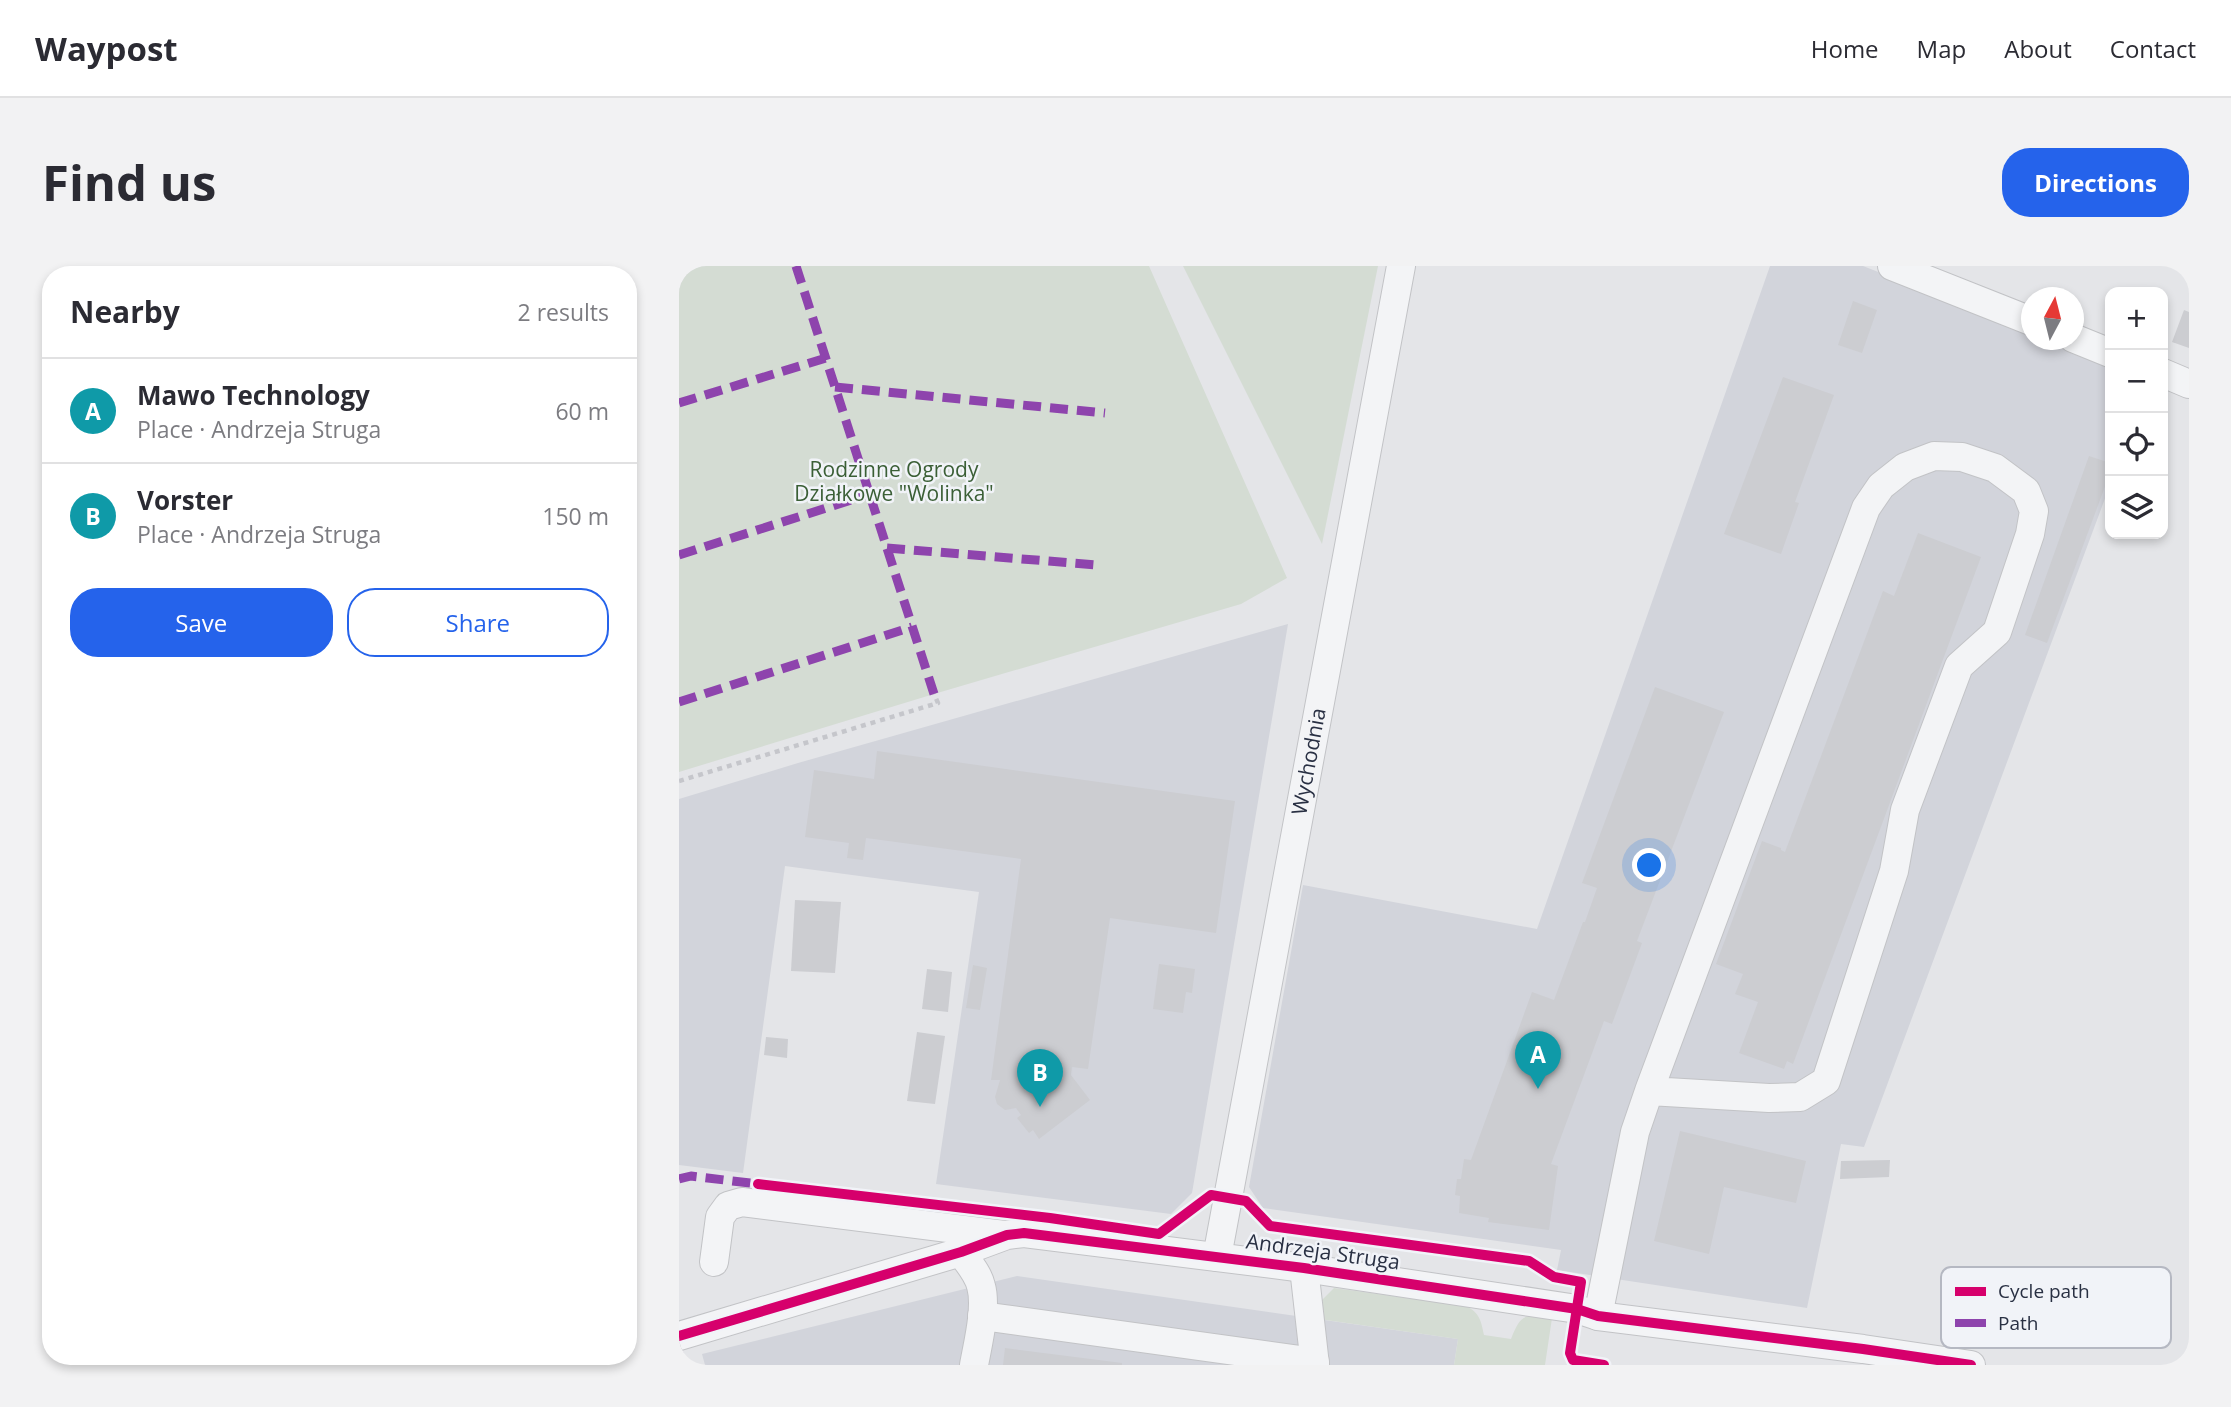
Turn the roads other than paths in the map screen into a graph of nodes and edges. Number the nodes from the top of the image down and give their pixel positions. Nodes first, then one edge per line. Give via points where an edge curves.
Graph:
1 (1401, 266) edge
2 (1892, 266) edge
3 (2021, 317) edge
4 (2084, 342) edge
5 (2105, 351) edge
6 (2168, 375) edge
7 (2189, 384) edge
8 (1649, 1091) junction
9 (1007, 1235) junction
10 (961, 1252) junction
11 (1217, 1256) junction
12 (714, 1262) dead end
13 (1304, 1268) junction
14 (982, 1316) junction
15 (1598, 1316) junction
16 (679, 1336) edge
17 (1315, 1363) edge
18 (974, 1365) edge
19 (1971, 1365) edge

1 - 11 street, Wychodnia
2 - 3 street
4 - 5 street
6 - 7 street
8 - 8 street via 1800,1097 1826,1081 1894,871 1905,810 1959,666 1997,632 2030,534 2034,511 2026,491 1995,468 1962,457 1934,456 1905,467 1881,486 1866,508
8 - 15 street via 1635,1132
9 - 10 street, Andrzeja Struga
9 - 11 street, Andrzeja Struga via 1024,1233
9 - 12 street via 742,1202 728,1206 720,1217
10 - 14 street via 982,1287
10 - 16 street, Andrzeja Struga
11 - 13 street, Andrzeja Struga
13 - 15 street, Andrzeja Struga via 1577,1309
13 - 17 street
14 - 17 street
14 - 18 street
15 - 19 street, Andrzeja Struga

